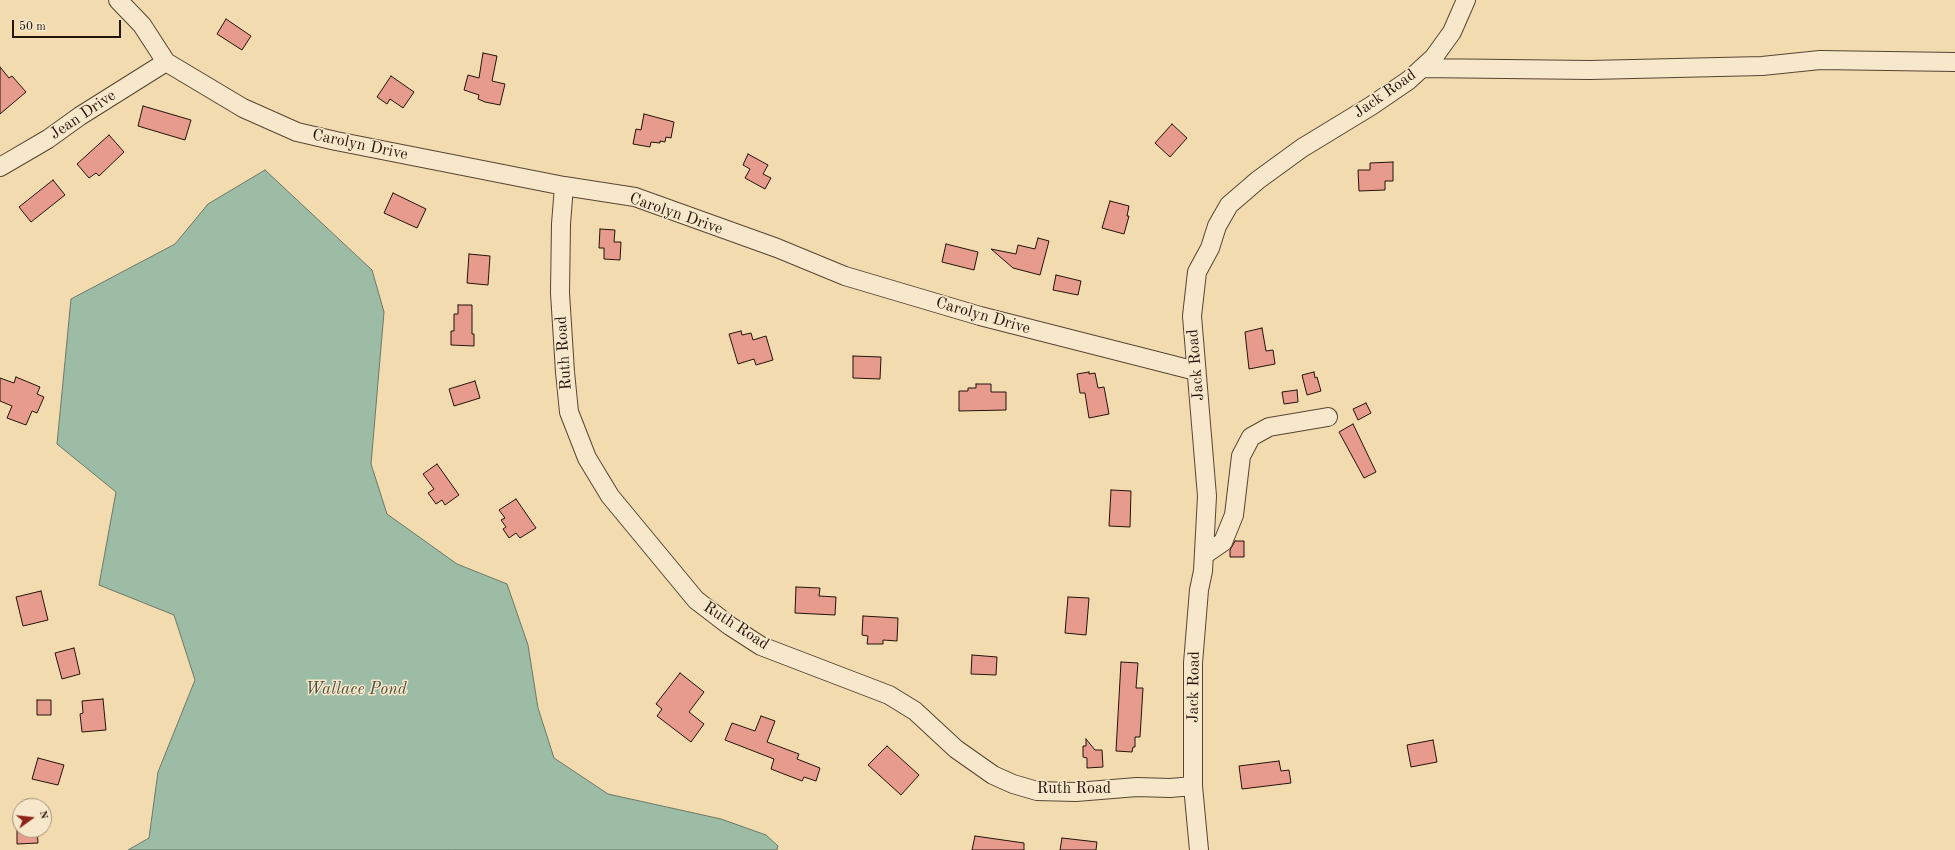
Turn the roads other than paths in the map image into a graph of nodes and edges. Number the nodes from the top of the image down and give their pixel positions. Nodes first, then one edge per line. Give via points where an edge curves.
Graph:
1 (118, 0) edge
2 (1466, 0) edge
3 (166, 62) junction
4 (1955, 62) edge
5 (1422, 68) junction
6 (0, 167) edge
7 (564, 186) junction
8 (1196, 371) junction
9 (1328, 417) dead end
10 (1204, 555) junction
11 (1193, 786) junction
12 (1199, 850) edge

1 - 3 street, Carolyn Drive via 142,25
2 - 5 street, Jack Road via 1452,32 1434,57
3 - 6 street, Jean Drive
3 - 7 street, Carolyn Drive via 243,108 297,132
4 - 5 street via 1820,60 1762,66 1590,70
5 - 8 street, Jack Road via 1371,106 1302,148 1229,205 1197,272 1192,316
7 - 8 street, Carolyn Drive via 635,198 777,248 844,276 980,316
7 - 11 street, Ruth Road via 560,224 560,293 569,412 586,458 610,496 696,600 761,646 889,695 915,711 956,749 993,775 1013,784 1037,791 1076,792
8 - 10 street, Jack Road via 1207,496
9 - 10 street via 1269,427 1251,437 1241,456 1234,515 1223,542
10 - 11 street, Jack Road via 1193,663
11 - 12 street, Jack Road

